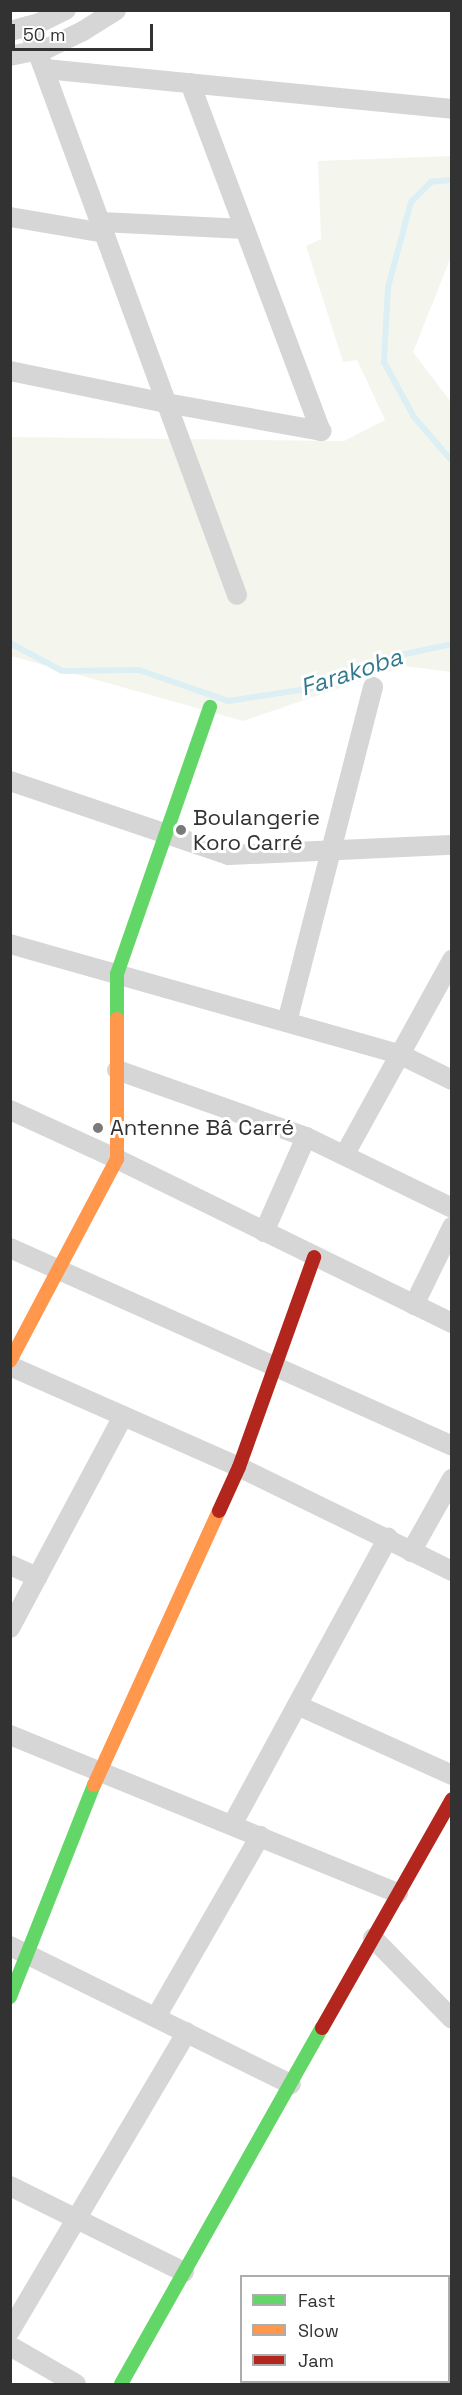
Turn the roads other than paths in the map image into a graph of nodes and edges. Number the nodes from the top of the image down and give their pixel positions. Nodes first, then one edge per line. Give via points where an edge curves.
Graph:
1 (66, 10) edge
2 (116, 10) edge
3 (19, 28) edge
4 (38, 50) junction
5 (10, 56) edge
6 (45, 69) junction
7 (190, 83) junction
8 (452, 109) edge
9 (10, 217) edge
10 (103, 227) junction
11 (245, 229) junction
12 (10, 371) edge
13 (166, 403) junction
14 (237, 595) dead end
15 (373, 687) dead end
16 (210, 707) dead end
17 (10, 781) edge
18 (166, 834) junction
19 (452, 845) edge
20 (331, 850) junction
21 (10, 944) edge
22 (452, 960) edge
23 (117, 974) junction
24 (287, 1022) junction
25 (399, 1054) junction
26 (117, 1070) junction
27 (452, 1080) edge
28 (10, 1110) edge
29 (306, 1137) junction
30 (345, 1155) junction
31 (117, 1159) junction
32 (452, 1208) edge
33 (452, 1227) edge
34 (264, 1232) junction
35 (10, 1248) edge
36 (314, 1257) junction
37 (59, 1269) junction
38 (414, 1305) junction
39 (452, 1323) edge
40 (10, 1361) edge
41 (10, 1366) edge
42 (275, 1367) junction
43 (123, 1416) junction
44 (452, 1446) edge
45 (239, 1467) junction
46 (452, 1479) edge
47 (388, 1538) junction
48 (411, 1552) junction
49 (10, 1565) edge
50 (452, 1571) edge
51 (38, 1577) junction
52 (10, 1629) edge
53 (297, 1705) junction
54 (10, 1735) edge
55 (99, 1771) junction
56 (452, 1776) edge
57 (452, 1799) edge
58 (232, 1825) junction
59 (260, 1836) junction
60 (398, 1893) junction
61 (373, 1938) junction
62 (19, 1950) edge
63 (10, 1997) edge
64 (156, 2017) junction
65 (452, 2019) edge
66 (187, 2032) junction
67 (291, 2084) junction
68 (10, 2186) edge
69 (75, 2219) junction
70 (184, 2272) junction
71 (10, 2331) edge
72 (10, 2346) edge
73 (76, 2385) edge
74 (121, 2385) edge

1 - 3 street
2 - 4 street via 83,31
3 - 4 street
4 - 5 street
4 - 6 street
6 - 7 street
6 - 10 street
7 - 8 street
7 - 11 street
9 - 10 street
10 - 11 street
10 - 13 street
11 - 13 street via 321,431
12 - 13 street
13 - 14 street
15 - 20 street
16 - 18 street
17 - 18 street
18 - 20 street via 229,855
18 - 23 street
19 - 20 street
20 - 24 street
21 - 23 street
22 - 25 street
23 - 24 street
23 - 26 street
24 - 25 street
25 - 27 street
25 - 30 street
26 - 29 street
26 - 31 street
28 - 31 street
29 - 30 street
29 - 34 street
30 - 32 street
31 - 34 street
31 - 37 street
33 - 38 street
34 - 36 street
35 - 37 street
36 - 38 street
36 - 42 street
37 - 40 street
37 - 42 street
38 - 39 street
41 - 43 street
42 - 44 street
42 - 45 street
43 - 45 street
43 - 51 street
45 - 47 street
45 - 55 street
46 - 48 street
47 - 48 street
47 - 53 street
48 - 50 street
49 - 51 street
51 - 52 street
53 - 56 street
53 - 58 street
54 - 55 street
55 - 58 street
55 - 62 street
57 - 60 street
58 - 59 street
59 - 60 street
59 - 64 street
60 - 61 street
61 - 65 street
61 - 67 street
62 - 63 street
62 - 64 street
64 - 66 street
66 - 67 street
66 - 69 street
67 - 70 street
68 - 69 street
69 - 70 street
69 - 71 street
70 - 74 street
72 - 73 street

